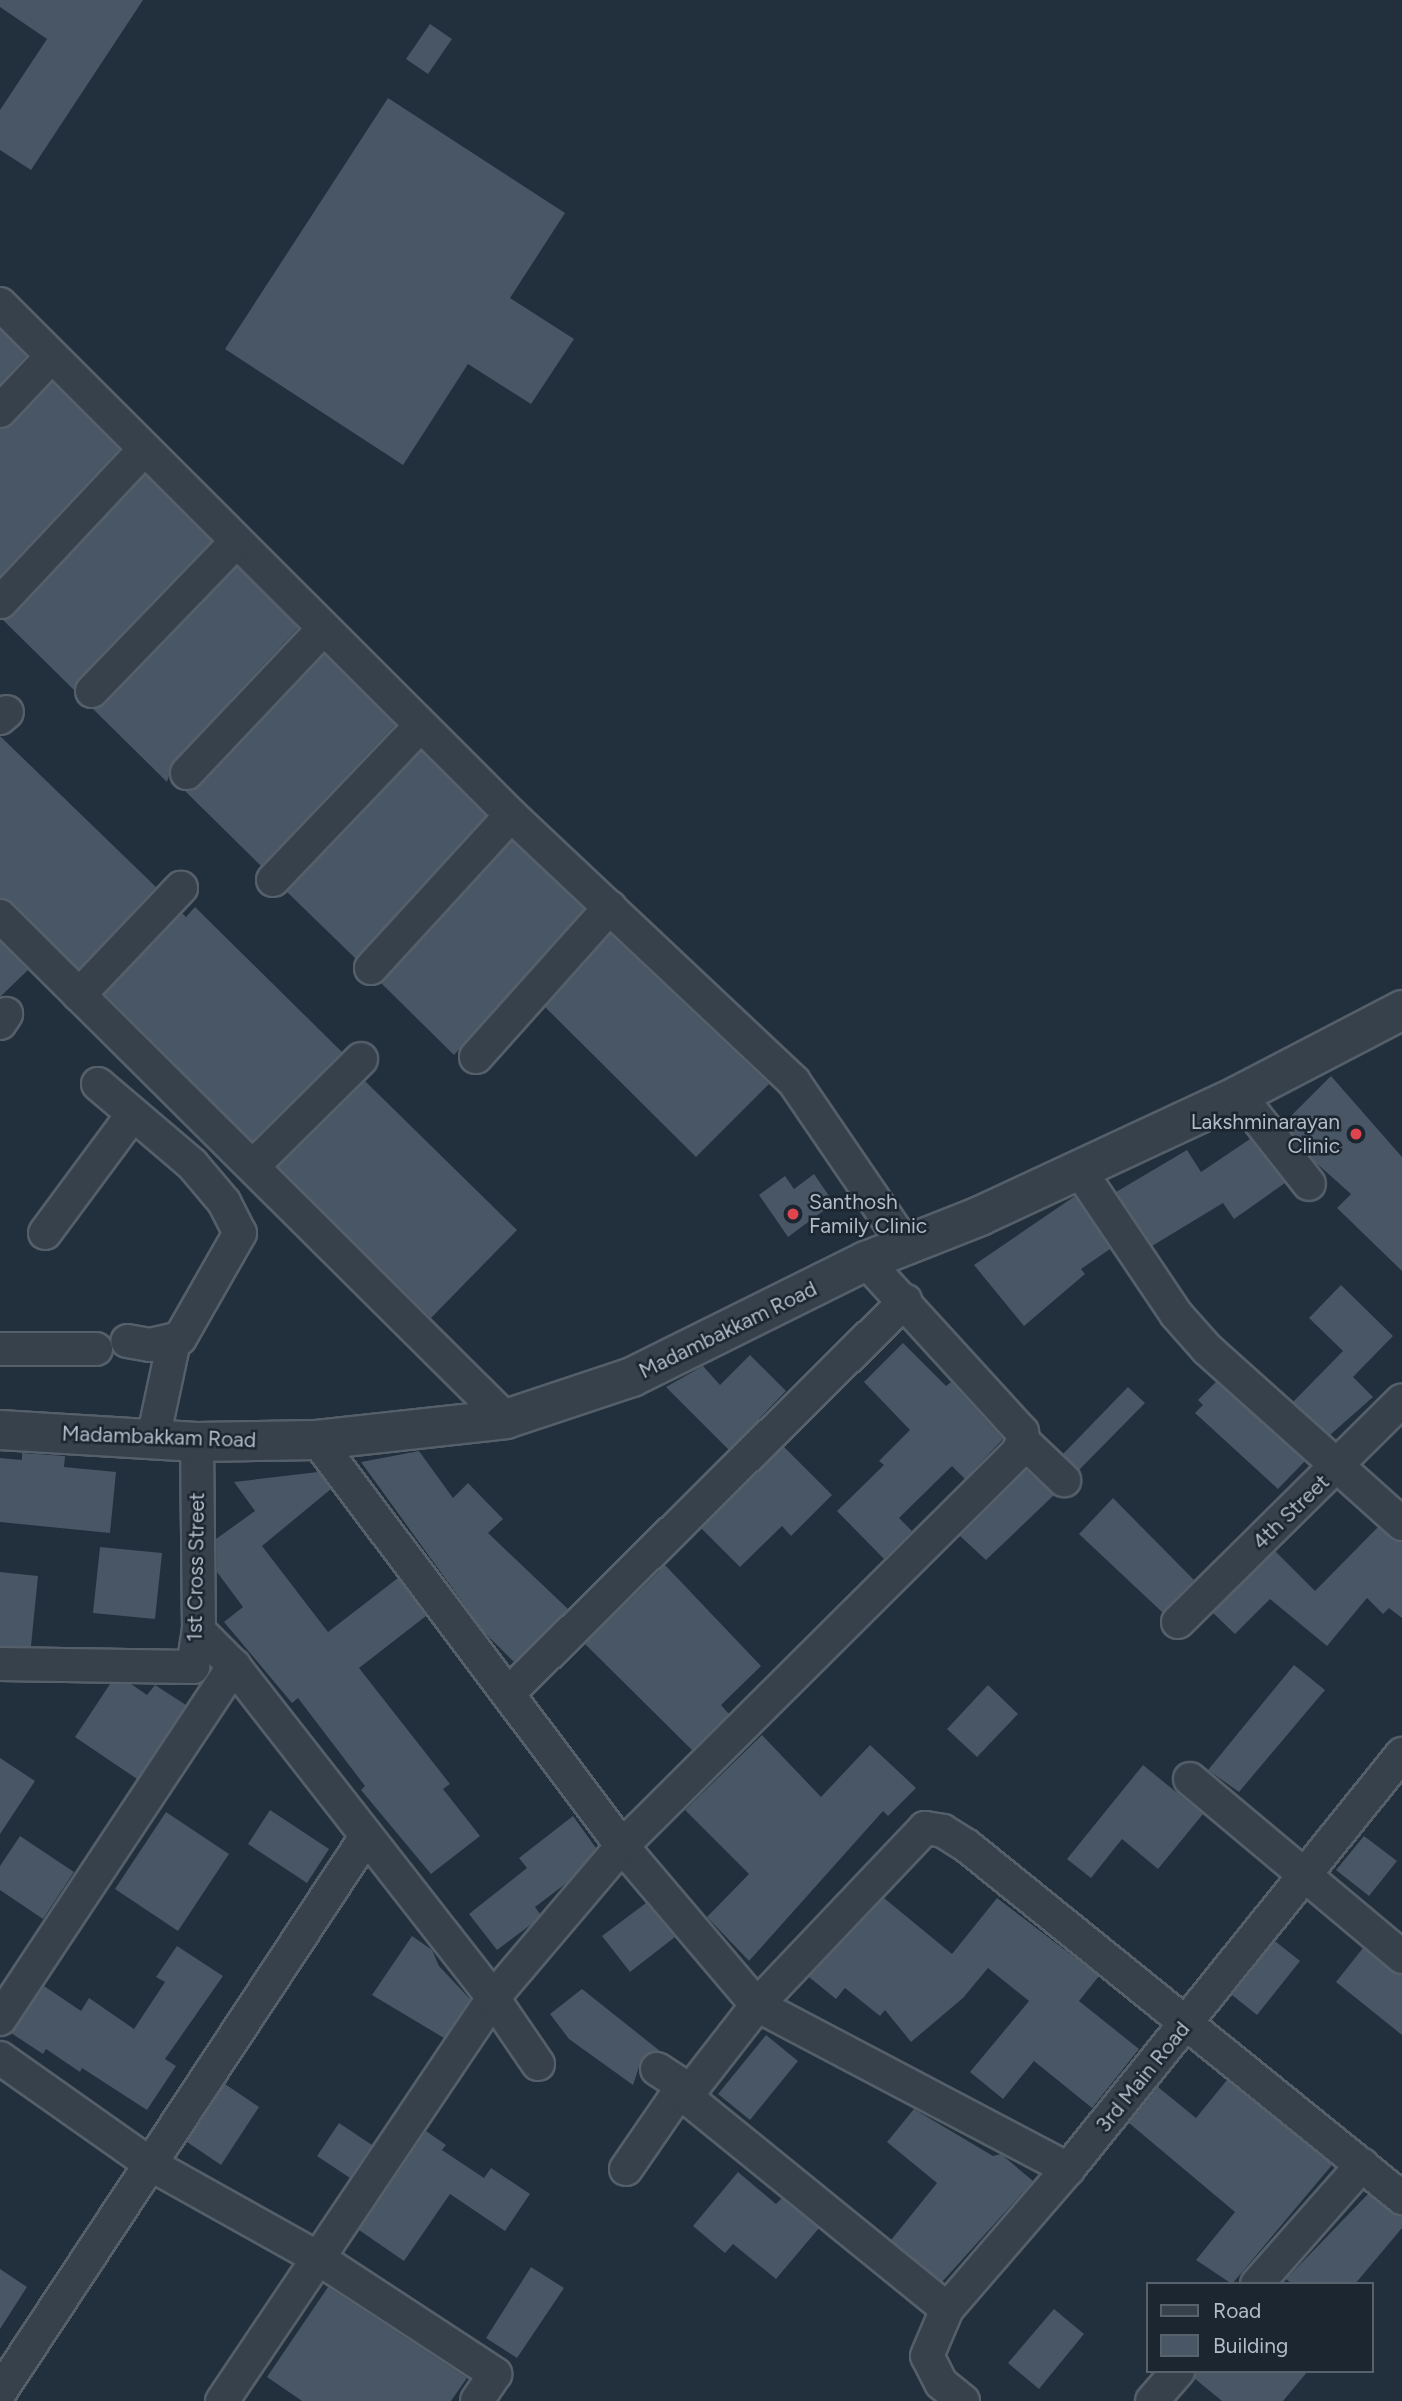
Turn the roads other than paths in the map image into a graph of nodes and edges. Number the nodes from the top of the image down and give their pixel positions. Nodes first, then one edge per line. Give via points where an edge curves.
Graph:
1 (0, 304) edge
2 (51, 357) junction
3 (0, 411) edge
4 (143, 451) junction
5 (234, 544) junction
6 (1, 602) edge
7 (323, 629) junction
8 (92, 691) dead end
9 (421, 725) junction
10 (187, 773) dead end
11 (511, 816) junction
12 (273, 880) dead end
13 (181, 888) dead end
14 (610, 907) junction
15 (0, 916) edge
16 (371, 968) dead end
17 (79, 995) junction
18 (1402, 1010) edge
19 (476, 1056) dead end
20 (361, 1059) dead end
21 (97, 1084) dead end
22 (1239, 1095) junction
23 (133, 1114) junction
24 (253, 1166) junction
25 (1078, 1168) junction
26 (1309, 1184) dead end
27 (45, 1233) dead end
28 (906, 1246) junction
29 (866, 1261) junction
30 (905, 1301) junction
31 (127, 1341) dead end
32 (174, 1341) junction
33 (0, 1349) edge
34 (96, 1349) dead end
35 (1402, 1400) edge
36 (506, 1419) junction
37 (0, 1430) edge
38 (153, 1439) junction
39 (317, 1440) junction
40 (1023, 1441) junction
41 (197, 1442) junction
42 (1335, 1469) junction
43 (1064, 1480) dead end
44 (1402, 1524) edge
45 (1178, 1622) dead end
46 (199, 1630) junction
47 (0, 1664) edge
48 (234, 1666) junction
49 (193, 1667) junction
50 (508, 1694) junction
51 (206, 1702) junction
52 (1402, 1754) edge
53 (1190, 1779) dead end
54 (364, 1840) junction
55 (622, 1846) junction
56 (1303, 1874) junction
57 (1402, 1957) edge
58 (493, 1998) junction
59 (757, 2005) junction
60 (0, 2019) edge
61 (1188, 2020) junction
62 (0, 2058) edge
63 (538, 2064) dead end
64 (678, 2080) junction
65 (150, 2164) junction
66 (1362, 2165) junction
67 (626, 2169) dead end
68 (1068, 2169) junction
69 (1402, 2198) edge
70 (318, 2258) junction
71 (1258, 2282) edge
72 (947, 2309) junction
73 (1176, 2373) edge
74 (0, 2392) edge
75 (222, 2401) edge
76 (477, 2401) edge
77 (963, 2401) edge
78 (1152, 2401) edge

1 - 2 street
2 - 3 street
2 - 4 street
4 - 5 street
4 - 6 street
5 - 7 street
5 - 8 street
7 - 9 street
7 - 10 street
9 - 11 street
9 - 12 street
11 - 14 street
11 - 16 street
13 - 17 street
14 - 19 street
14 - 28 street via 794,1082
15 - 17 street
17 - 24 street
18 - 22 street, Madambakkam Road
20 - 24 street
21 - 23 street
22 - 25 street, Madambakkam Road
22 - 26 street
23 - 27 street
23 - 32 street via 191,1164 224,1202 240,1233 190,1326
24 - 36 street
25 - 28 street, Madambakkam Road
25 - 42 street via 1176,1314
28 - 29 street, Madambakkam Road
29 - 30 street
29 - 36 street, Madambakkam Road via 632,1377
30 - 40 street via 1022,1432
30 - 50 street
31 - 32 street
32 - 38 street
33 - 34 street
35 - 42 street, 4th Street
36 - 39 street, Madambakkam Road
37 - 38 street, Madambakkam Road
38 - 41 street, Madambakkam Road
39 - 41 street, Madambakkam Road
39 - 50 street
40 - 43 street
40 - 55 street
41 - 46 street, 1st Cross Street
42 - 44 street
42 - 45 street, 4th Street
46 - 48 street
46 - 49 street, 1st Cross Street
47 - 49 street, 1st Cross Street
48 - 51 street
48 - 54 street
49 - 51 street
50 - 55 street
51 - 60 street
52 - 56 street, 3rd Main Road
53 - 56 street
54 - 58 street
54 - 65 street
55 - 58 street
55 - 59 street
56 - 57 street
56 - 61 street, 3rd Main Road
58 - 63 street
58 - 70 street
59 - 61 street via 925,1828 943,1831 967,1846
59 - 64 street
59 - 68 street
61 - 66 street
61 - 68 street, 3rd Main Road
62 - 65 street
64 - 67 street
64 - 72 street via 690,2100
65 - 70 street
65 - 74 street
66 - 69 street
66 - 71 street
68 - 72 street, 3rd Main Road
70 - 75 street
70 - 76 street via 495,2374
72 - 77 street, 3rd Main Road via 927,2356 941,2383
73 - 78 street

